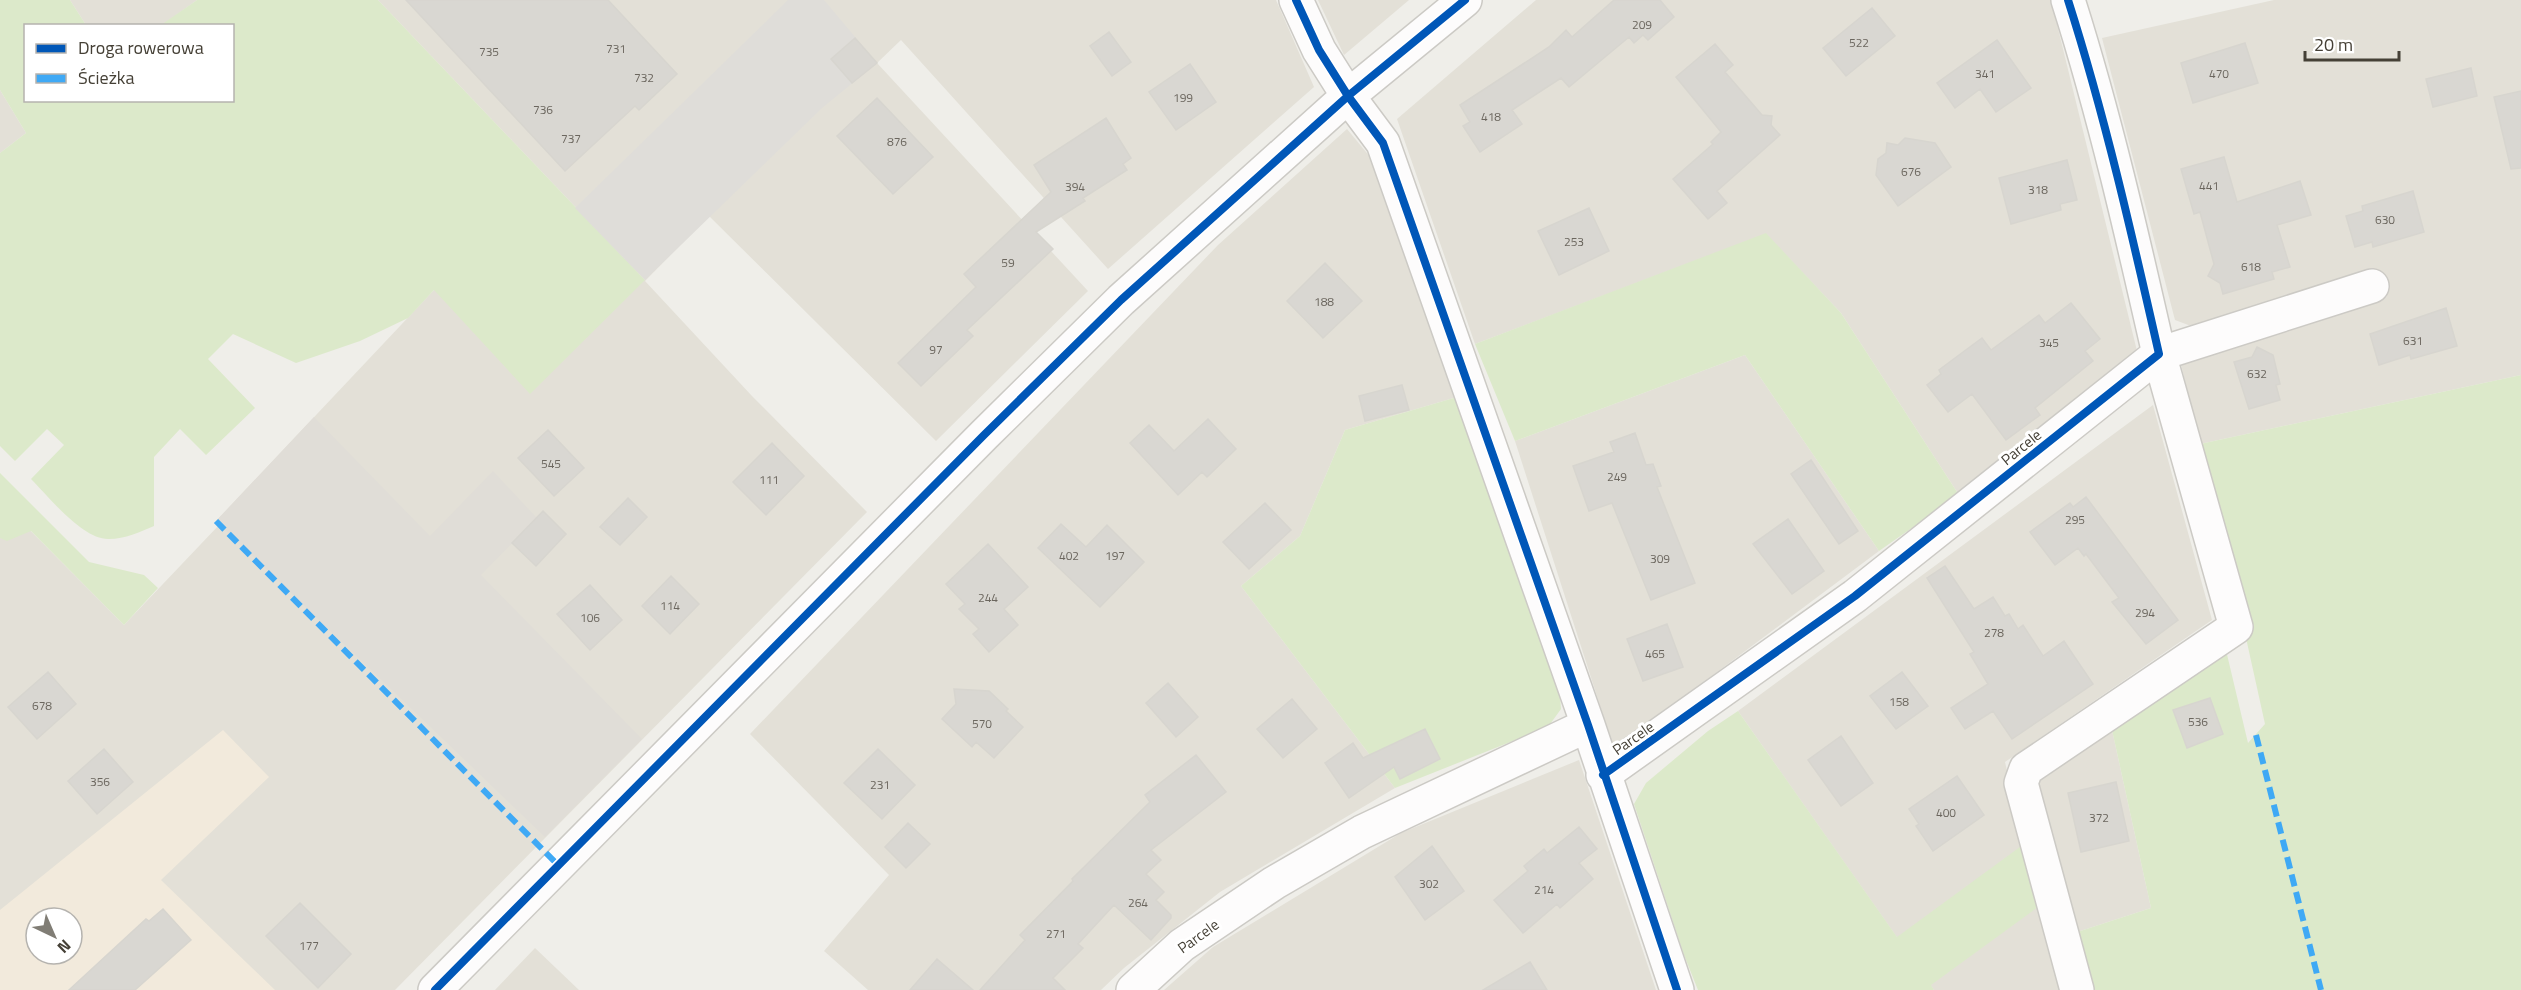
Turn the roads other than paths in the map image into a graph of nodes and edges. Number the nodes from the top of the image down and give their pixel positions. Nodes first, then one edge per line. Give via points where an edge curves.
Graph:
1 (1296, 0) edge
2 (1465, 0) edge
3 (2068, 0) edge
4 (1348, 96) junction
5 (2372, 286) dead end
6 (2159, 354) junction
7 (1588, 725) junction
8 (1603, 775) junction
9 (435, 990) edge
10 (1133, 990) edge
11 (1677, 990) edge
12 (2077, 990) edge

1 - 4 street via 1319,50
2 - 4 street
3 - 6 street via 2127,213
4 - 7 street via 1383,143
4 - 9 street via 1121,300
5 - 6 street
6 - 8 street, Parcele via 1855,596
6 - 12 street via 2236,627 2026,769 2021,783
7 - 8 street
7 - 10 street, Parcele via 1362,832 1275,883 1182,945
8 - 11 street

